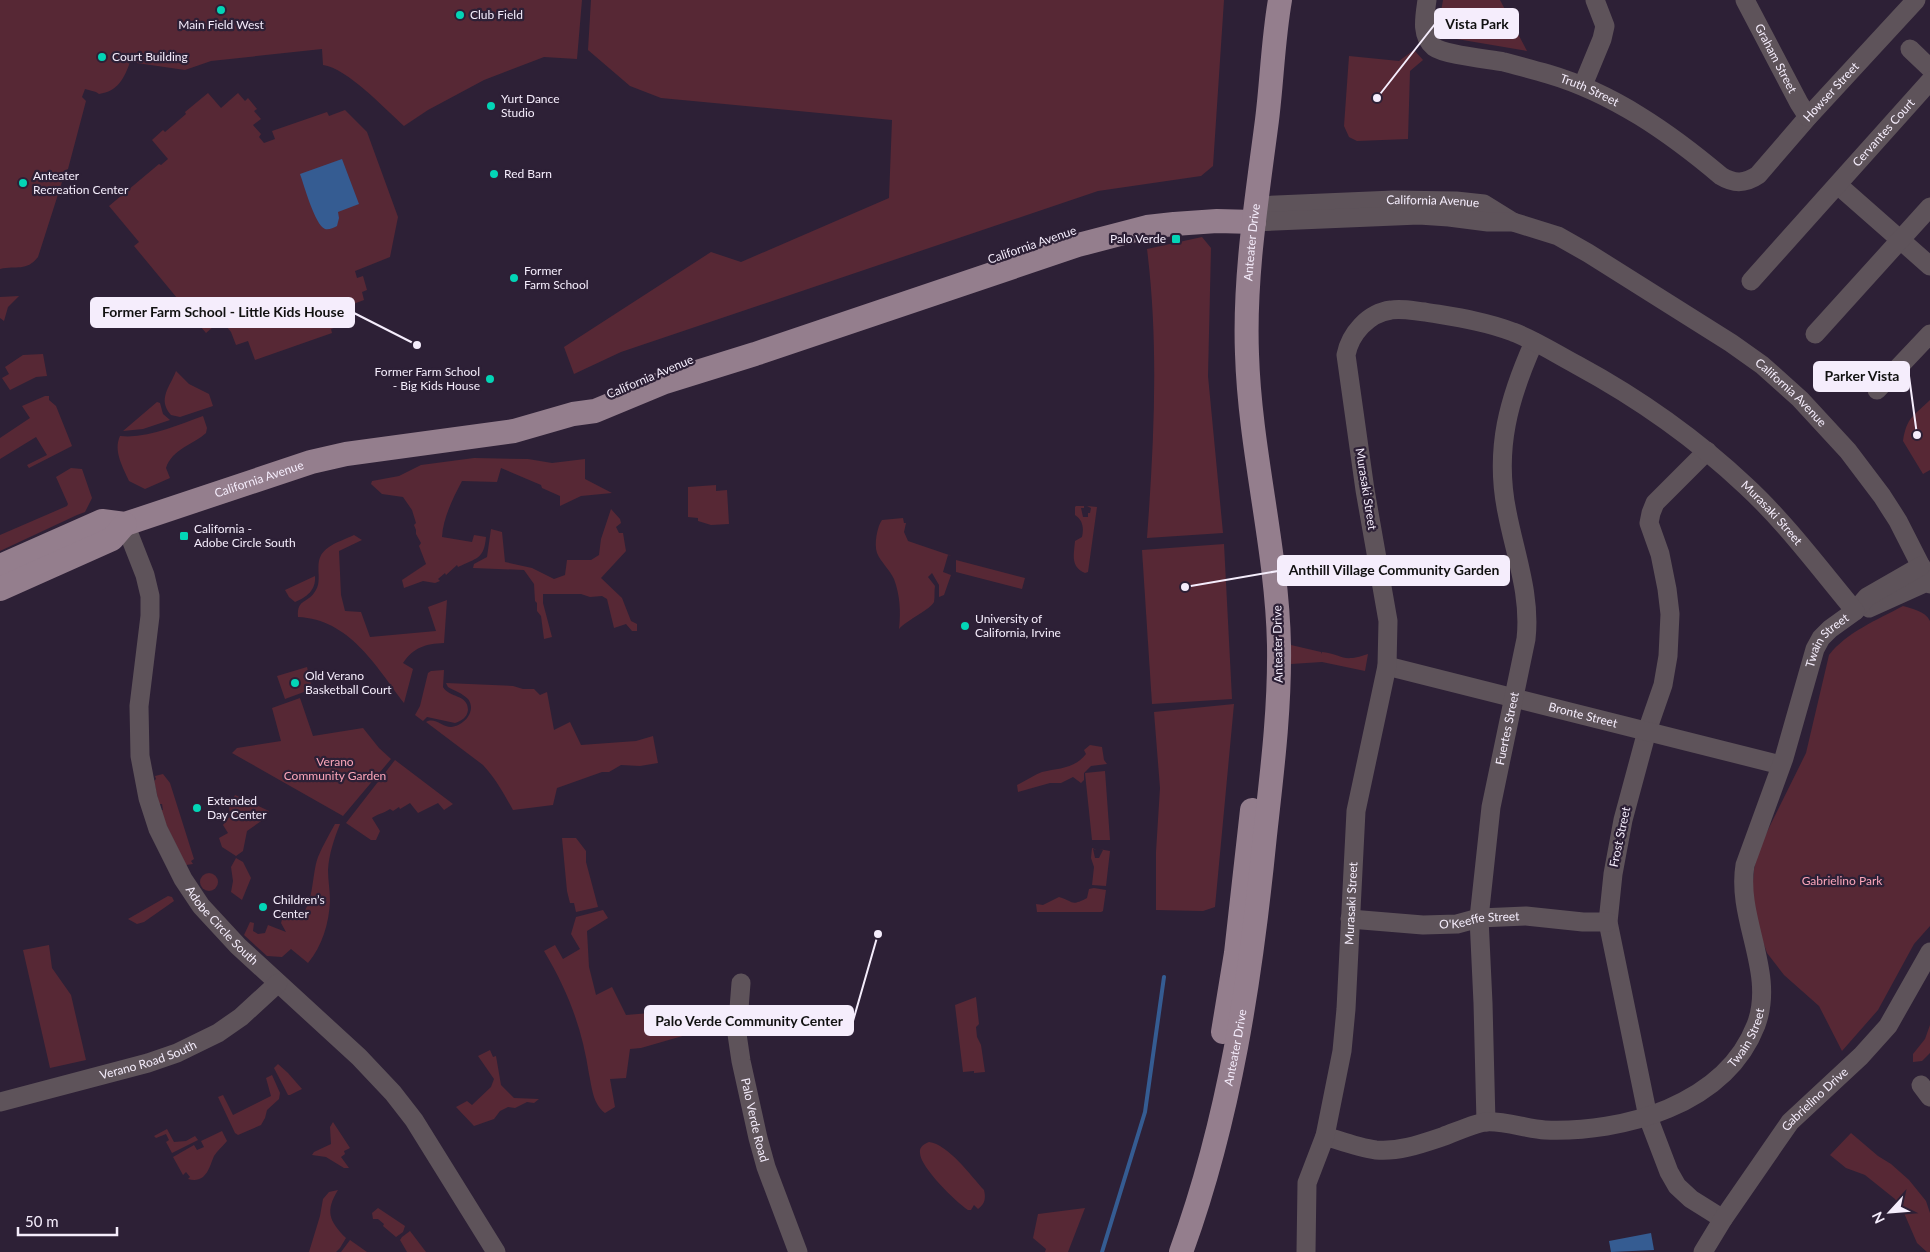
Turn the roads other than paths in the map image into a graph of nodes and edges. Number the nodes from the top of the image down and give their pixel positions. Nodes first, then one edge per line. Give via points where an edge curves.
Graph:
1 (1264, 0) edge
2 (1280, 0) edge
3 (1427, 0) edge
4 (1595, 0) edge
5 (1745, 0) edge
6 (1915, 0) edge
7 (1910, 49) dead end
8 (1930, 68) edge
9 (1930, 81) edge
10 (1583, 85) junction
11 (1808, 117) junction
12 (1744, 182) joint
13 (1838, 185) junction
14 (1930, 207) edge
15 (1247, 214) junction
16 (1901, 240) junction
17 (1930, 266) edge
18 (1751, 281) dead end
19 (1815, 334) dead end
20 (1930, 334) edge
21 (1534, 342) junction
22 (1877, 390) dead end
23 (1707, 451) junction
24 (125, 524) junction
25 (0, 566) edge
26 (1927, 577) edge
27 (0, 589) edge
28 (1855, 611) junction
29 (1387, 666) junction
30 (1514, 697) junction
31 (1647, 730) junction
32 (1781, 765) junction
33 (1479, 918) junction
34 (1350, 919) junction
35 (1608, 922) junction
36 (1238, 926) junction
37 (1930, 952) edge
38 (278, 983) junction
39 (741, 983) dead end
40 (1228, 1086) junction
41 (0, 1102) edge
42 (1648, 1117) junction
43 (1486, 1122) junction
44 (1325, 1136) junction
45 (1723, 1219) junction
46 (496, 1252) edge
47 (798, 1252) edge
48 (1166, 1252) edge
49 (1181, 1252) edge
50 (1306, 1252) edge
51 (1703, 1252) edge

1 - 15 main road, Anteater Drive
2 - 15 main road, Anteater Drive
3 - 10 street, Truth Street via 1425,30 1427,39 1437,49 1512,64
4 - 10 street via 1605,26
5 - 11 street, Graham Street
6 - 11 street, Howser Street
7 - 8 street
9 - 13 street, Cervantes Court
10 - 12 street, Truth Street via 1652,122 1730,182
11 - 12 street, Howser Street via 1758,176
13 - 16 street
13 - 18 street, Cervantes Court
14 - 16 street
15 - 24 main road, California Avenue via 1217,221 1147,227 1078,245 665,382 595,411 514,431 346,454 311,462
15 - 26 street, California Avenue via 1394,200 1484,204 1513,222 1558,236 1588,252 1762,365 1800,400 1848,451 1898,521
15 - 36 main road, Anteater Drive via 1234,308 1235,374 1262,607 1263,706
15 - 40 main road, Anteater Drive via 1246,356 1277,603 1279,704 1256,933
16 - 17 street
16 - 19 street
20 - 22 street
21 - 23 street, Murasaki Street via 1608,382
21 - 29 street, Murasaki Street via 1487,323 1389,310 1374,316 1349,343 1346,355 1388,621
21 - 30 street, Fuertes Street via 1512,397 1502,460 1506,510 1528,608 1526,639
23 - 28 street, Murasaki Street via 1747,487
23 - 31 street, Frost Street via 1655,503 1650,513 1649,523 1667,589 1670,635 1663,684
24 - 25 main road, California Avenue via 102,521
24 - 27 main road, California Avenue via 112,539
24 - 38 street, Adobe Circle South via 150,596 138,724 144,780 158,829 183,879 201,906
26 - 28 street, Twain Street via 1867,597
28 - 32 street, Twain Street via 1830,629 1815,650
29 - 30 street, Bronte Street
29 - 34 street, Murasaki Street via 1356,811
30 - 31 street, Bronte Street
30 - 33 street, Fuertes Street via 1491,807
31 - 32 street, Bronte Street
31 - 35 street, Frost Street via 1623,820
32 - 42 street, Twain Street via 1742,880 1761,978 1762,999 1755,1026 1741,1053 1719,1076 1683,1102
33 - 34 street, O'Keeffe Street via 1457,924 1423,925
33 - 35 street, O'Keeffe Street via 1526,916
33 - 43 street, Fuertes Street
34 - 44 street, Murasaki Street via 1342,1052
35 - 42 street, Frost Street
36 - 40 main road via 1243,941 1226,1063
36 - 48 main road, Anteater Drive via 1211,1107
37 - 45 street, Gabrielino Drive via 1888,1026 1861,1056 1790,1122
38 - 41 street, Verano Road South via 241,1017 177,1054
38 - 46 street, Adobe Circle South via 359,1057 393,1093 414,1120
39 - 47 street, Palo Verde Road via 737,1034 743,1071 766,1167
40 - 49 main road, Anteater Drive via 1211,1158
42 - 43 street, Twain Street via 1586,1128 1545,1130
42 - 45 street, Frost Street via 1669,1172 1678,1186 1691,1199
43 - 44 street, Twain Street via 1393,1150 1375,1150
44 - 50 street, Murasaki Street via 1307,1183
45 - 51 street, Gabrielino Drive

